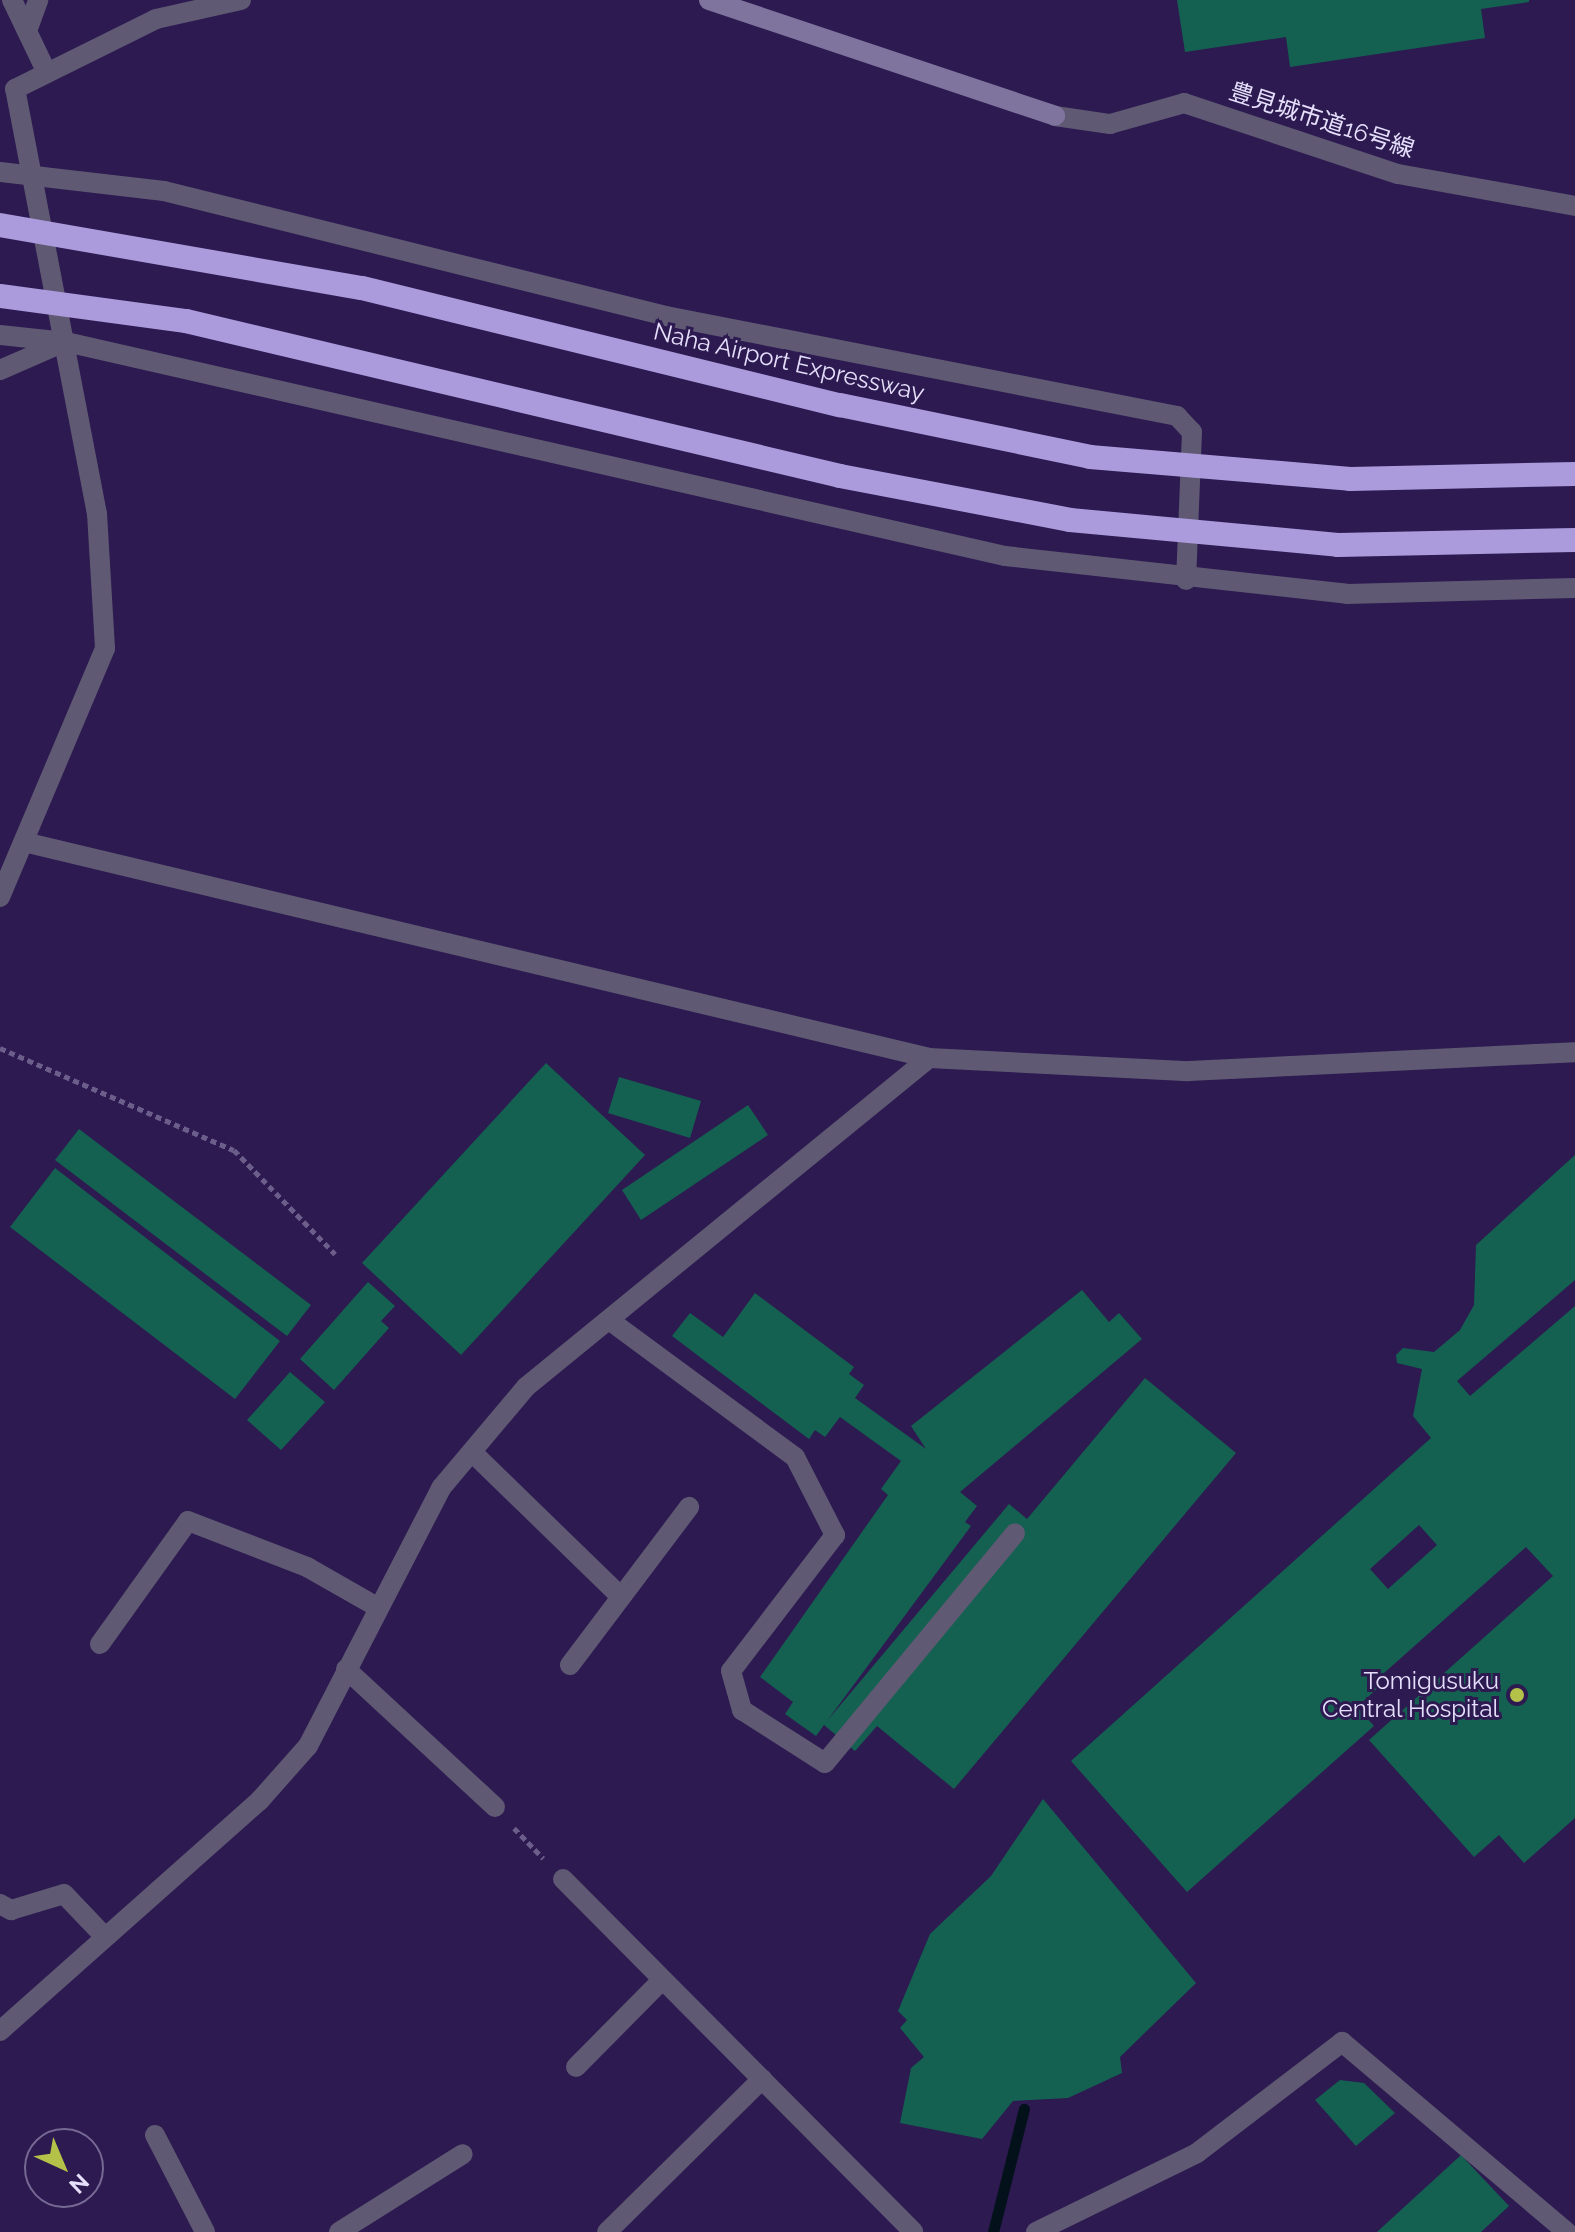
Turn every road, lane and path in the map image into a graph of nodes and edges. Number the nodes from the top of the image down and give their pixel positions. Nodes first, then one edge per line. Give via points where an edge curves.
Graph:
1 (12, 0) edge
2 (38, 0) edge
3 (241, 0) edge
4 (709, 0) edge
5 (27, 31) junction
6 (47, 73) junction
7 (1055, 116) joint
8 (0, 172) edge
9 (29, 174) junction
10 (1575, 206) edge
11 (0, 225) edge
12 (0, 296) edge
13 (0, 335) edge
14 (66, 342) junction
15 (0, 370) edge
16 (1575, 474) edge
17 (1575, 540) edge
18 (1186, 580) junction
19 (1575, 588) edge
20 (24, 842) junction
21 (0, 897) edge
22 (0, 1048) edge
23 (1575, 1052) edge
24 (929, 1058) junction
25 (335, 1254) dead end
26 (609, 1320) junction
27 (472, 1452) junction
28 (689, 1507) dead end
29 (1015, 1533) dead end
30 (621, 1597) junction
31 (377, 1607) junction
32 (100, 1644) dead end
33 (570, 1665) dead end
34 (346, 1669) junction
35 (495, 1807) joint
36 (563, 1879) joint
37 (0, 1904) edge
38 (105, 1937) junction
39 (662, 1980) junction
40 (0, 2031) edge
41 (576, 2067) dead end
42 (762, 2079) junction
43 (155, 2135) dead end
44 (463, 2154) dead end
45 (205, 2232) edge
46 (339, 2232) edge
47 (607, 2232) edge
48 (913, 2232) edge
49 (1044, 2232) edge
50 (1567, 2232) edge

1 - 5 street
2 - 5 street
3 - 6 street via 156,19
4 - 7 main road
5 - 6 street
6 - 9 street via 15,89
7 - 10 street, 豊見城市道16号線 via 1110,124 1184,103 1398,174
8 - 9 street
9 - 14 street
9 - 18 street via 164,191 681,320 1177,416 1192,432
11 - 16 highway, Naha Airport Expressway, bridge via 362,288 840,405 1090,457 1350,479
12 - 17 highway, bridge via 186,321 840,476 1070,520 1338,545
13 - 14 street
14 - 15 street
14 - 18 street via 887,533
14 - 20 street via 97,514 105,648
18 - 19 street via 1347,594
20 - 21 street
20 - 24 street
22 - 25 path via 234,1150
23 - 24 street via 1189,1071
24 - 26 street
26 - 27 street via 526,1387
26 - 29 street via 795,1457 835,1535 731,1671 742,1710 825,1763
27 - 30 street
27 - 31 street via 441,1488
28 - 30 street
30 - 33 street
31 - 32 street via 307,1567 188,1521
31 - 34 street
34 - 35 street
34 - 38 street via 308,1746 260,1800
35 - 36 path
36 - 39 street
37 - 38 street via 11,1910 64,1894
38 - 40 street
39 - 41 street
39 - 42 street
42 - 47 street
42 - 48 street
43 - 45 street
44 - 46 street
49 - 50 street via 1197,2153 1342,2042

